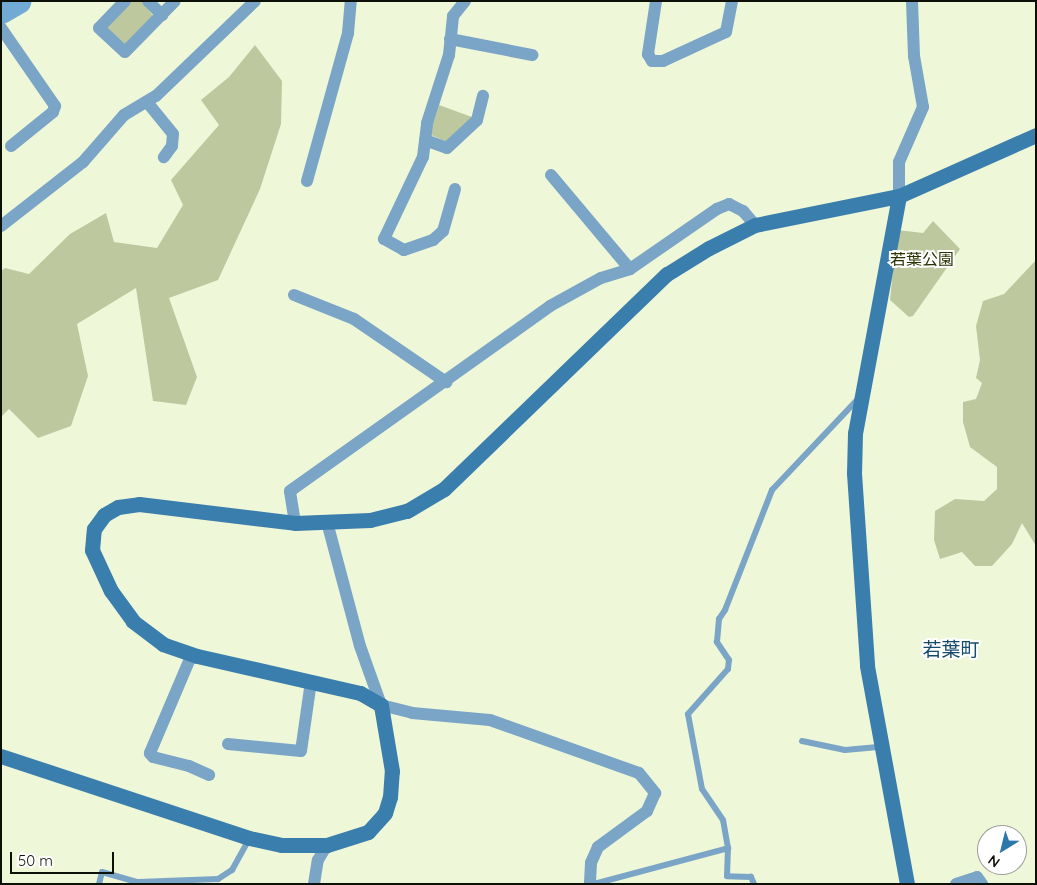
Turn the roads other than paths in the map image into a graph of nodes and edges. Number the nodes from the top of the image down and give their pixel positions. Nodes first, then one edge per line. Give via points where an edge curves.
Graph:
1 (125, 1) edge
2 (148, 1) edge
3 (176, 1) edge
4 (255, 1) edge
5 (351, 1) edge
6 (465, 1) edge
7 (656, 1) edge
8 (732, 1) edge
9 (912, 1) edge
10 (162, 15) junction
11 (1, 28) edge
12 (450, 39) junction
13 (532, 56) dead end
14 (483, 96) dead end
15 (147, 102) junction
16 (1036, 134) edge
17 (425, 140) junction
18 (11, 146) dead end
19 (164, 157) dead end
20 (551, 175) dead end
21 (307, 182) dead end
22 (455, 189) dead end
23 (899, 196) junction
24 (755, 225) junction
25 (1, 226) edge
26 (630, 269) junction
27 (294, 295) dead end
28 (446, 382) junction
29 (862, 395) junction
30 (295, 522) junction
31 (327, 522) junction
32 (192, 654) junction
33 (311, 682) junction
34 (381, 705) junction
35 (802, 741) dead end
36 (228, 744) dead end
37 (881, 747) junction
38 (1, 756) edge
39 (209, 776) dead end
40 (249, 838) junction
41 (327, 845) junction
42 (728, 848) junction
43 (99, 884) edge
44 (314, 884) edge
45 (590, 884) edge
46 (594, 884) edge
47 (754, 884) edge
48 (907, 884) edge
49 (956, 884) edge
50 (982, 884) edge

1 - 10 street via 99,28 125,52
2 - 10 street
3 - 10 street
4 - 15 street
5 - 21 street via 348,33
6 - 12 street via 453,16
7 - 8 street via 648,43 652,61 664,61 726,32
9 - 23 street via 914,56 923,107 899,162
11 - 18 street via 54,106 53,112
12 - 13 street
12 - 17 street via 449,55
14 - 17 street via 477,120 447,148
15 - 19 street via 172,134 172,146
15 - 25 street via 124,115 82,162
16 - 23 street
17 - 22 street via 423,157 384,239 404,250 433,240 443,231
20 - 26 street
23 - 24 street
23 - 29 street
24 - 26 street via 743,211 729,204
24 - 31 street via 667,274 444,489 407,511 370,520
26 - 28 street via 601,278 550,306
27 - 28 street via 354,319
28 - 30 street via 290,491
29 - 37 street via 855,433 854,473 867,666
29 - 42 lane via 772,490 719,619 717,642 729,660 728,669 688,714 702,789 723,820
30 - 31 street
30 - 32 street via 139,504 118,507 104,516 94,529 92,550 111,591 140,627 163,644
31 - 34 street via 360,646
32 - 33 street
32 - 39 street via 150,753 153,757 189,766
33 - 34 street via 360,693
33 - 36 street via 301,752
34 - 41 street via 392,771 385,813 368,832
34 - 45 street via 412,713 490,720 639,773 655,793 647,811 598,846 591,863
35 - 37 lane via 845,750
37 - 48 street
38 - 40 street
40 - 41 street via 282,845
40 - 43 lane via 232,870 218,879 138,882 102,872
41 - 44 street via 318,860
42 - 46 lane
42 - 47 lane via 727,876 751,878
49 - 50 street via 977,877

